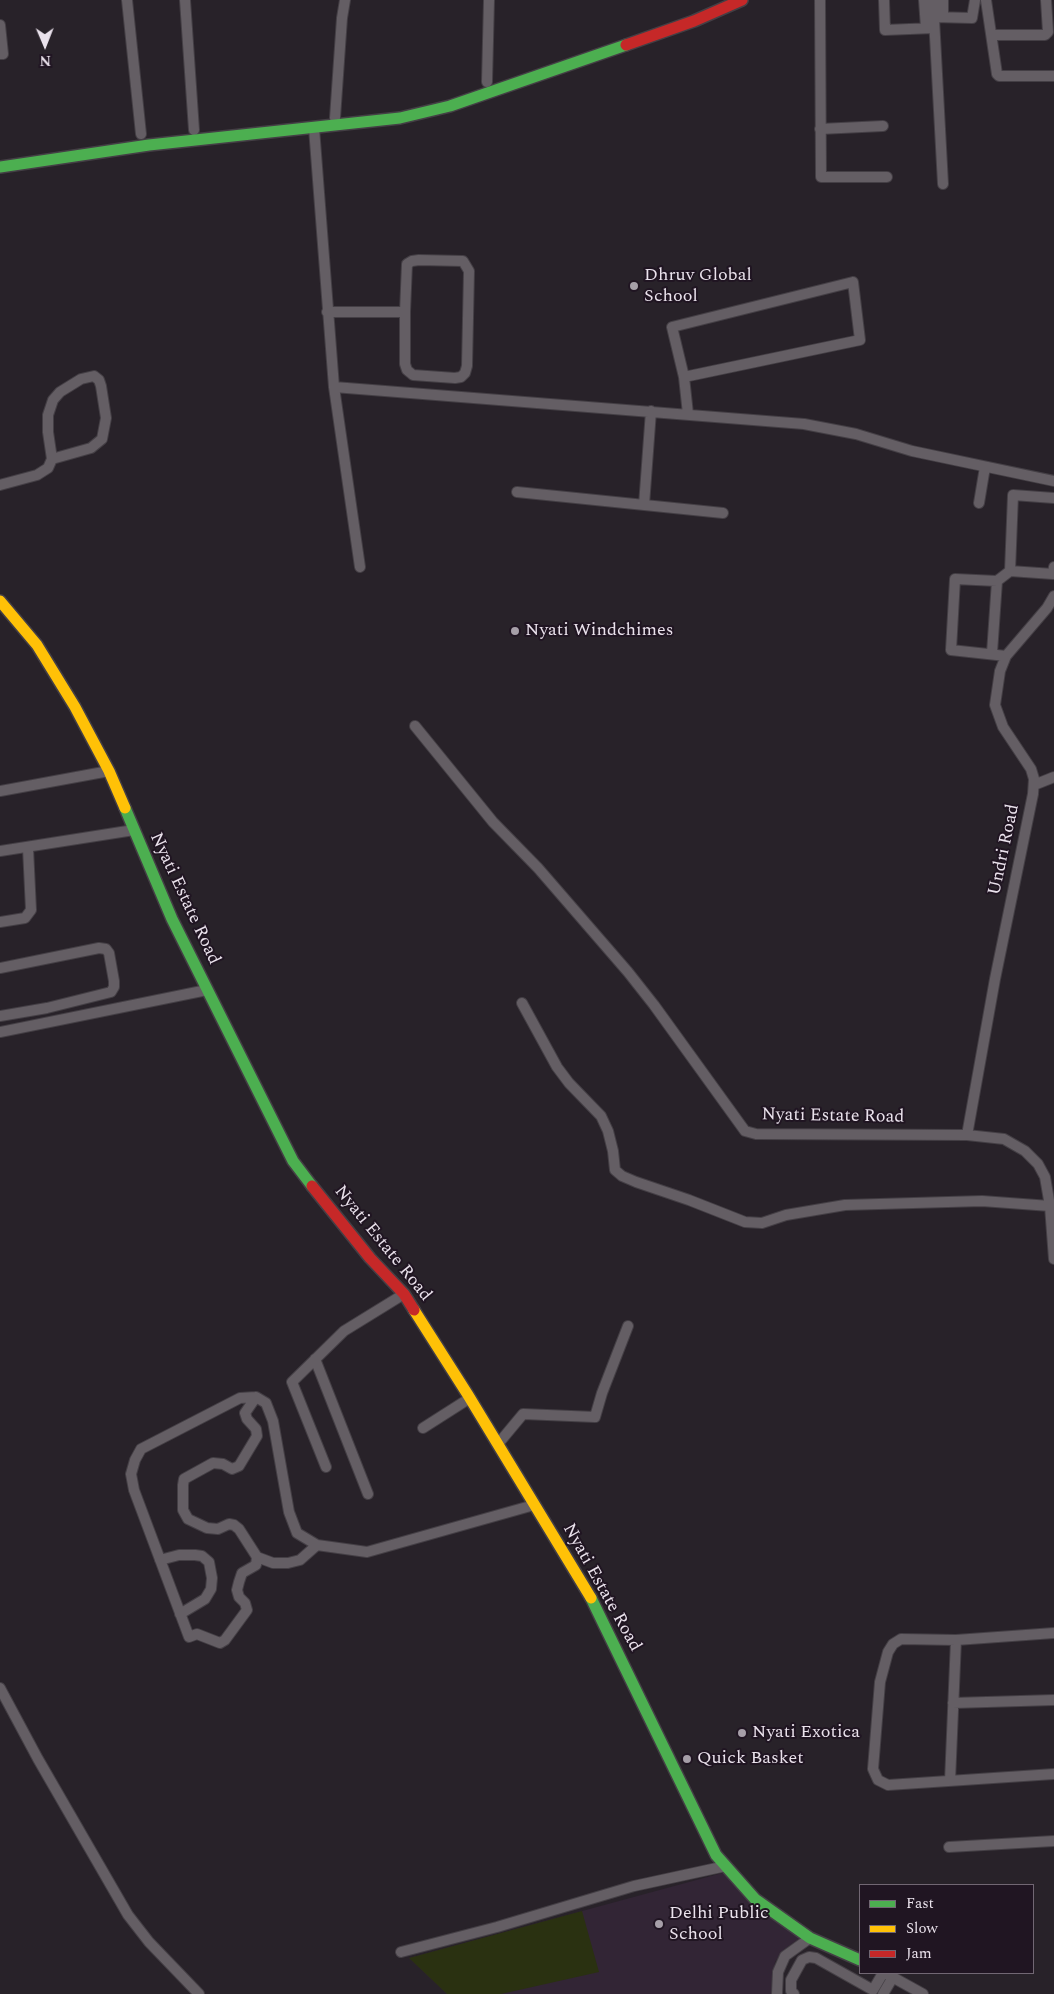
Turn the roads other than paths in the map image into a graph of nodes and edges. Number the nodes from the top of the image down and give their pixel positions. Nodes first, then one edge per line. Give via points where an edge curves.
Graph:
1 (127, 0) edge
2 (185, 0) edge
3 (345, 0) edge
4 (489, 0) edge
5 (718, 0) edge
6 (742, 0) edge
7 (820, 0) edge
8 (884, 0) edge
9 (924, 0) edge
10 (932, 0) edge
11 (943, 0) edge
12 (975, 0) edge
13 (986, 0) edge
14 (1046, 0) edge
15 (934, 22) junction
16 (0, 25) edge
17 (992, 35) junction
18 (0, 54) edge
19 (1054, 76) edge
20 (487, 82) junction
21 (336, 118) junction
22 (883, 126) dead end
23 (314, 128) junction
24 (820, 129) junction
25 (194, 130) junction
26 (136, 135) joint
27 (27, 151) dead end
28 (0, 157) edge
29 (0, 167) edge
30 (887, 177) dead end
31 (943, 184) dead end
32 (327, 312) junction
33 (405, 312) junction
34 (684, 377) junction
35 (334, 387) junction
36 (651, 411) junction
37 (688, 414) junction
38 (52, 459) junction
39 (985, 466) junction
40 (1054, 481) edge
41 (0, 485) edge
42 (517, 492) dead end
43 (1054, 498) edge
44 (979, 503) dead end
45 (644, 505) junction
46 (723, 513) dead end
47 (1054, 567) edge
48 (360, 568) dead end
49 (1010, 571) junction
50 (997, 581) junction
51 (1054, 596) edge
52 (0, 601) edge
53 (992, 653) junction
54 (1006, 656) junction
55 (415, 726) dead end
56 (110, 771) junction
57 (1054, 777) edge
58 (1034, 785) junction
59 (0, 791) edge
60 (134, 830) junction
61 (28, 848) junction
62 (0, 851) edge
63 (0, 922) edge
64 (0, 968) edge
65 (207, 990) junction
66 (522, 1003) dead end
67 (47, 1008) junction
68 (0, 1016) edge
69 (50, 1022) junction
70 (0, 1032) edge
71 (967, 1135) junction
72 (1053, 1170) edge
73 (1045, 1177) junction
74 (1050, 1206) junction
75 (1054, 1259) edge
76 (404, 1294) junction
77 (628, 1326) dead end
78 (315, 1359) junction
79 (256, 1398) junction
80 (470, 1398) junction
81 (423, 1428) dead end
82 (498, 1444) junction
83 (326, 1466) dead end
84 (368, 1494) dead end
85 (534, 1505) junction
86 (317, 1545) junction
87 (257, 1558) junction
88 (160, 1560) junction
89 (180, 1614) junction
90 (1054, 1633) edge
91 (956, 1640) junction
92 (0, 1688) edge
93 (1054, 1700) edge
94 (953, 1703) junction
95 (1054, 1774) edge
96 (950, 1781) junction
97 (1054, 1841) edge
98 (949, 1847) dead end
99 (726, 1866) junction
100 (810, 1938) junction
101 (401, 1952) dead end
102 (859, 1960) edge
103 (887, 1974) edge
104 (872, 1992) edge
105 (199, 1994) edge
106 (777, 1994) edge
107 (794, 1994) edge
108 (883, 1994) edge
109 (923, 1994) edge

1 - 26 street
2 - 25 street
3 - 21 street
4 - 20 street
5 - 20 main road
6 - 23 main road via 689,23 450,106 400,118
7 - 24 street
8 - 15 street via 885,30
9 - 15 street
10 - 15 street
11 - 15 street
12 - 15 street via 972,18
13 - 17 street
14 - 17 street via 1046,35
15 - 31 street
16 - 18 street via 3,54
17 - 19 street via 999,76
20 - 21 main road via 412,107
21 - 25 main road
22 - 24 street
23 - 29 main road via 150,145
23 - 32 street
24 - 30 street via 821,177
25 - 26 main road
27 - 28 main road
32 - 33 street
32 - 35 street
33 - 33 street via 407,264 419,260 458,260 467,266 467,366 461,377 413,375 407,370
34 - 34 street via 672,327 853,282 860,340
34 - 37 street
35 - 36 street
35 - 48 street
36 - 37 street
36 - 45 street
37 - 39 street via 834,429 912,451
38 - 38 street via 48,415 53,400 81,379 94,376 101,386 106,418 102,438 91,448
38 - 41 street via 48,468 37,475
39 - 40 street
39 - 44 street
42 - 45 street
43 - 49 street via 1013,495
45 - 46 street
47 - 49 street via 1053,574
49 - 50 street
50 - 53 street
50 - 53 street via 956,580 951,650
51 - 54 street, Undri Road
52 - 56 main road, Nyati Estate Road via 37,644
53 - 54 street
54 - 58 street, Undri Road via 995,705 1003,727 1031,769
55 - 71 street, Nyati Estate Road via 493,822 538,868 628,972 745,1131 756,1134
56 - 59 street
56 - 60 main road, Nyati Estate Road
57 - 58 street
58 - 71 street, Undri Road
60 - 61 street
60 - 65 main road, Nyati Estate Road
61 - 62 street
61 - 63 street via 31,910 25,918
64 - 67 street via 106,949 114,980 111,992
65 - 69 street
65 - 76 main road, Nyati Estate Road via 293,1161 370,1258
66 - 74 street via 557,1067 601,1116 608,1131 615,1170 636,1182 745,1222 762,1223 786,1215 845,1205 982,1201
67 - 68 street
67 - 69 street
69 - 70 street
71 - 73 street, Nyati Estate Road via 1004,1139 1025,1151
72 - 73 street
73 - 74 street, Nyati Estate Road
74 - 75 street, Nyati Estate Road
76 - 78 street via 344,1331
76 - 80 main road, Nyati Estate Road
77 - 82 street via 595,1417 523,1414
78 - 83 street via 292,1382
78 - 84 street
79 - 86 street via 266,1403 273,1421 289,1512 297,1533
79 - 87 street via 245,1412 257,1436 239,1466 232,1469 223,1464 213,1464 190,1475 184,1479 183,1494 188,1519 207,1528 234,1525
79 - 88 street via 240,1398 141,1449 131,1474
80 - 81 street
80 - 82 main road, Nyati Estate Road
82 - 85 main road, Nyati Estate Road
85 - 86 street via 367,1552
85 - 99 main road, Nyati Estate Road via 596,1608 716,1855
86 - 87 street via 300,1560 288,1563
87 - 89 street via 256,1565 242,1573 237,1590 247,1610 225,1640 220,1643 197,1634 188,1637
88 - 89 street
88 - 89 street via 179,1554 195,1554 209,1562 211,1589 205,1598
90 - 91 street
91 - 94 street
91 - 96 street via 901,1639 893,1644 880,1682 873,1769 878,1780 888,1785
92 - 105 street via 128,1915
93 - 94 street
94 - 96 street
95 - 96 street
97 - 98 street
99 - 100 main road, Nyati Estate Road via 755,1898
99 - 101 street via 634,1886
100 - 102 main road, Nyati Estate Road
100 - 106 street via 785,1956 778,1972
103 - 104 street
103 - 108 street
103 - 109 street
104 - 107 street via 816,1958 809,1957 802,1960 792,1980 791,1991

